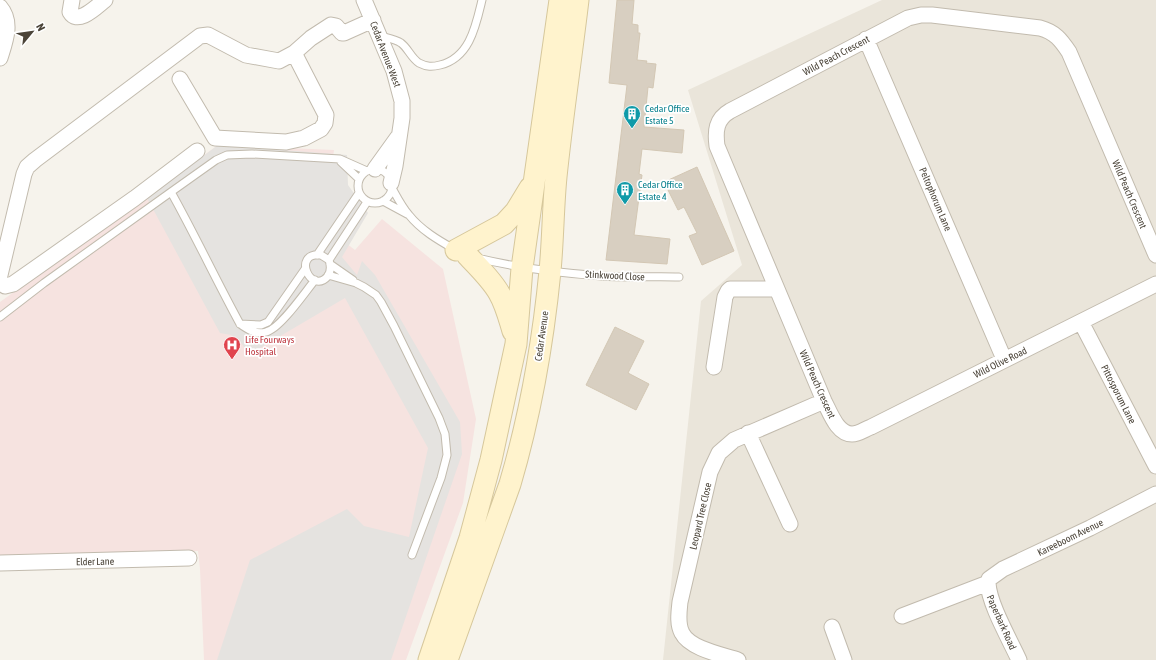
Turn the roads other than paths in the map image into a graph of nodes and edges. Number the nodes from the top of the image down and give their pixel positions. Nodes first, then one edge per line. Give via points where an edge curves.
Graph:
1 (72, 0) edge
2 (104, 0) edge
3 (364, 0) edge
4 (482, 0) edge
5 (560, 0) edge
6 (578, 0) edge
7 (0, 7) edge
8 (373, 20) junction
9 (380, 36) junction
10 (866, 39) junction
11 (294, 53) junction
12 (0, 58) edge
13 (180, 79) dead end
14 (399, 134) junction
15 (198, 151) dead end
16 (336, 159) junction
17 (371, 170) junction
18 (359, 179) junction
19 (534, 181) junction
20 (392, 186) junction
21 (171, 192) junction
22 (359, 193) junction
23 (383, 201) junction
24 (367, 202) junction
25 (409, 215) junction
26 (6, 224) edge
27 (461, 253) junction
28 (317, 254) junction
29 (1156, 254) edge
30 (329, 262) junction
31 (522, 268) junction
32 (305, 269) junction
33 (550, 271) junction
34 (0, 275) edge
35 (328, 275) junction
36 (679, 277) dead end
37 (315, 280) junction
38 (0, 282) edge
39 (356, 283) junction
40 (1156, 284) edge
41 (777, 289) junction
42 (0, 317) edge
43 (1081, 322) junction
44 (240, 324) junction
45 (516, 344) junction
46 (1004, 359) junction
47 (714, 367) dead end
48 (824, 401) junction
49 (843, 431) joint
50 (748, 433) junction
51 (1156, 466) edge
52 (1156, 494) edge
53 (790, 524) dead end
54 (412, 555) dead end
55 (189, 558) dead end
56 (0, 563) edge
57 (988, 583) junction
58 (902, 616) dead end
59 (832, 627) dead end
60 (429, 660) edge
61 (447, 660) edge
62 (738, 660) edge
63 (844, 660) edge
64 (1019, 660) edge

1 - 2 street via 70,12 78,18
3 - 8 street, Cedar Avenue West
4 - 9 lane via 469,43 446,64 430,68 419,63 401,43
5 - 19 main road
6 - 33 main road, Cedar Avenue via 556,178
7 - 12 street via 4,12 7,30
8 - 9 street, Cedar Avenue West
8 - 11 street via 344,33 331,25
9 - 14 street, Cedar Avenue West via 402,100
10 - 29 street, Wild Peach Crescent via 908,18 921,15 1040,28 1054,33 1069,52
10 - 41 street, Wild Peach Crescent via 724,114 718,123 717,146
10 - 46 street, Peltophorum Lane
11 - 13 street via 326,115 321,129 304,138 286,142 215,138
11 - 26 street via 278,61 246,55 208,35 200,36 27,167
14 - 17 street, Cedar Avenue West
14 - 20 street, Cedar Avenue West
15 - 38 street via 13,284 5,286
16 - 17 lane
16 - 18 lane
16 - 21 lane via 227,155
17 - 18 lane, Cedar Avenue West
17 - 20 lane via 381,170 390,178
18 - 22 lane
19 - 27 main road via 504,224
19 - 31 main road
20 - 23 lane, Cedar Avenue West
20 - 25 lane
21 - 42 lane
21 - 44 lane
22 - 24 lane
22 - 28 lane
23 - 24 lane
23 - 25 lane
24 - 30 lane
25 - 27 lane via 432,236
26 - 34 street
27 - 31 lane
27 - 45 main road via 491,281 498,292 508,314
28 - 30 lane
28 - 32 lane via 308,259
30 - 35 lane
30 - 39 lane
31 - 33 lane
31 - 45 main road
32 - 37 lane
32 - 44 lane via 268,322 261,325
33 - 36 lane, Stinkwood Close via 603,276
33 - 61 main road, Cedar Avenue via 537,363 518,457
35 - 37 lane
35 - 39 lane
37 - 44 lane via 271,330 264,333 256,332
39 - 54 lane via 370,290 381,302 436,410 445,434 447,455 443,470
40 - 43 street, Wild Olive Road
41 - 47 street via 728,291
41 - 48 street, Wild Peach Crescent
43 - 46 street, Wild Olive Road
43 - 51 street, Pittosporum Lane
45 - 60 main road via 491,460 470,538
46 - 49 street, Wild Olive Road via 866,429 853,434
48 - 49 street, Wild Peach Crescent
48 - 50 street, Leopard Tree Close
50 - 53 street
50 - 62 street, Leopard Tree Close via 734,440 719,453 710,472 679,615 682,634 688,640 696,646
52 - 57 street, Kareeboom Avenue via 1003,570 989,579
55 - 56 street, Elder Lane
57 - 58 street
57 - 64 street, Paperbark Road via 992,602
59 - 63 street

